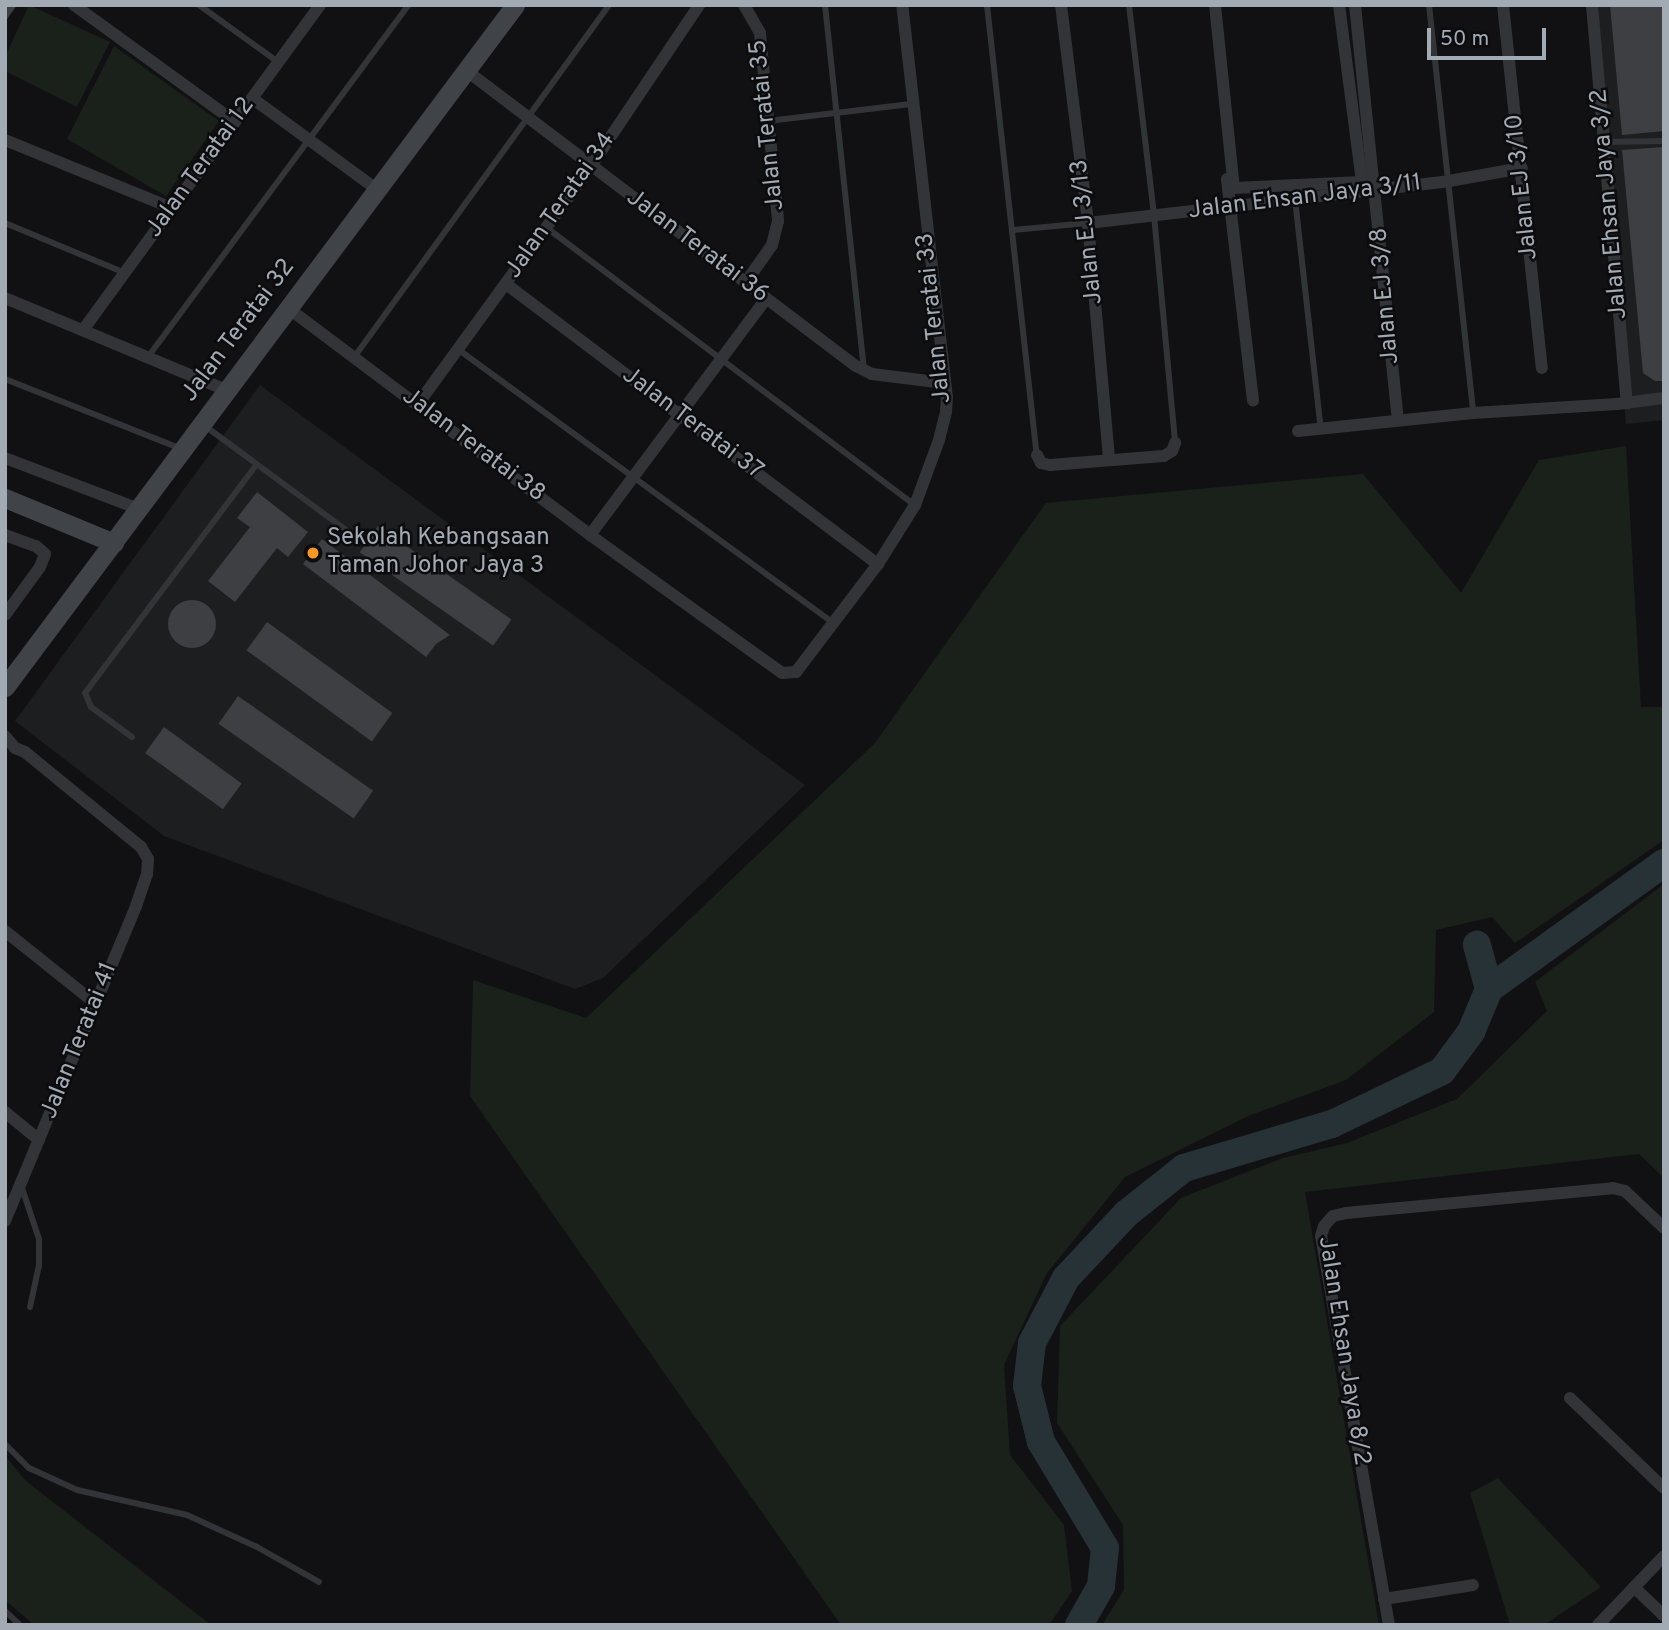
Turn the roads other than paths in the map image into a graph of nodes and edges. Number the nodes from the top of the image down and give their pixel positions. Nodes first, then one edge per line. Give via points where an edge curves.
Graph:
1 (74, 5) edge
2 (199, 5) edge
3 (320, 5) edge
4 (408, 5) edge
5 (515, 5) edge
6 (609, 5) edge
7 (699, 5) edge
8 (744, 5) edge
9 (825, 5) edge
10 (902, 5) edge
11 (987, 5) edge
12 (1061, 5) edge
13 (1129, 5) edge
14 (1207, 5) edge
15 (1215, 5) edge
16 (1339, 5) edge
17 (1355, 5) edge
18 (1429, 5) edge
19 (1503, 5) edge
20 (1592, 5) edge
21 (278, 62) junction
22 (467, 71) junction
23 (252, 98) junction
24 (911, 104) junction
25 (835, 113) junction
26 (528, 118) junction
27 (768, 121) junction
28 (235, 122) junction
29 (5, 140) edge
30 (307, 140) junction
31 (1664, 141) edge
32 (1606, 142) junction
33 (591, 166) junction
34 (1522, 168) junction
35 (1449, 181) junction
36 (375, 188) junction
37 (1376, 190) junction
38 (1294, 199) junction
39 (1230, 206) junction
40 (172, 208) junction
41 (1154, 215) junction
42 (5, 223) edge
43 (1088, 223) junction
44 (547, 228) junction
45 (1013, 230) junction
46 (125, 273) junction
47 (746, 282) junction
48 (506, 284) junction
49 (5, 298) edge
50 (766, 299) junction
51 (288, 308) junction
52 (83, 330) junction
53 (457, 349) junction
54 (355, 356) junction
55 (148, 357) junction
56 (721, 359) junction
57 (1542, 368) dead end
58 (864, 371) junction
59 (5, 379) edge
60 (944, 383) junction
61 (226, 390) junction
62 (1664, 398) edge
63 (1252, 400) dead end
64 (1627, 403) junction
65 (418, 404) junction
66 (1473, 412) junction
67 (680, 415) junction
68 (1398, 420) junction
69 (201, 423) junction
70 (1321, 429) junction
71 (1298, 431) dead end
72 (1175, 443) joint
73 (182, 450) junction
74 (1037, 455) joint
75 (5, 458) edge
76 (1109, 460) junction
77 (257, 464) junction
78 (634, 477) junction
79 (5, 498) edge
80 (915, 505) junction
81 (139, 509) junction
82 (346, 530) dead end
83 (5, 535) edge
84 (590, 535) junction
85 (114, 543) junction
86 (878, 564) junction
87 (5, 615) edge
88 (834, 623) junction
89 (796, 672) joint
90 (5, 687) edge
91 (5, 736) edge
92 (132, 737) dead end
93 (10, 751) edge
94 (5, 931) edge
95 (95, 1003) junction
96 (5, 1112) edge
97 (39, 1140) junction
98 (21, 1184) junction
99 (5, 1221) edge
100 (1664, 1228) edge
101 (30, 1307) dead end
102 (1570, 1398) dead end
103 (5, 1444) edge
104 (1664, 1488) edge
105 (1664, 1556) edge
106 (319, 1582) dead end
107 (1473, 1585) dead end
108 (1634, 1587) junction
109 (1384, 1599) junction
110 (5, 1611) edge
111 (1664, 1616) edge
112 (20, 1625) edge
113 (1389, 1625) edge
114 (1598, 1625) edge

1 - 28 street
2 - 21 lane
3 - 21 street, Jalan Teratai 12
4 - 30 lane
5 - 22 street, Jalan Teratai 32
6 - 26 lane
7 - 33 street, Jalan Teratai 34
8 - 27 street, Jalan Teratai 35 via 760,33
9 - 25 lane
10 - 24 street, Jalan Teratai 33
11 - 45 lane
12 - 43 street, Jalan EJ 3/13
13 - 41 lane
14 - 39 street
15 - 16 street via 1234,188 1362,182
17 - 37 street, Jalan EJ 3/8
18 - 35 lane
19 - 34 street, Jalan EJ 3/10
20 - 32 street, Jalan Ehsan Jaya 3/2
21 - 23 street, Jalan Teratai 12
22 - 26 street, Jalan Teratai 36
22 - 36 street, Jalan Teratai 32
23 - 28 street, Jalan Teratai 12
23 - 30 street
24 - 25 lane
24 - 60 street, Jalan Teratai 33
25 - 27 lane
25 - 58 lane
26 - 33 street, Jalan Teratai 36
26 - 54 lane
27 - 47 street, Jalan Teratai 35 via 777,233
28 - 40 street, Jalan Teratai 12
29 - 40 street
30 - 36 street
30 - 55 lane
31 - 32 lane
32 - 64 street, Jalan Ehsan Jaya 3/2
33 - 44 street, Jalan Teratai 34
33 - 47 street, Jalan Teratai 36
34 - 35 street, Jalan Ehsan Jaya 3/11
34 - 57 street, Jalan EJ 3/10
35 - 37 street, Jalan Ehsan Jaya 3/11
35 - 66 lane
36 - 51 street, Jalan Teratai 32
37 - 38 street, Jalan Ehsan Jaya 3/11
37 - 68 street, Jalan EJ 3/8
38 - 39 street, Jalan Ehsan Jaya 3/11
38 - 70 lane
39 - 41 street, Jalan Ehsan Jaya 3/11
39 - 63 street
40 - 46 street, Jalan Teratai 12
41 - 43 street, Jalan Ehsan Jaya 3/11
41 - 72 lane
42 - 46 lane
43 - 45 lane
43 - 76 street, Jalan EJ 3/13
44 - 48 street, Jalan Teratai 34
44 - 56 lane
45 - 74 lane
46 - 52 street, Jalan Teratai 12
47 - 50 street, Jalan Teratai 36
48 - 53 street, Jalan Teratai 34
48 - 67 street, Jalan Teratai 37
49 - 52 street
50 - 56 street
50 - 58 street, Jalan Teratai 36
51 - 54 street, Jalan Teratai 38
51 - 61 street, Jalan Teratai 32
52 - 55 street
53 - 65 street, Jalan Teratai 34
53 - 78 lane
54 - 65 street, Jalan Teratai 38
55 - 61 street
56 - 67 street
56 - 80 lane
58 - 60 street, Jalan Teratai 36
59 - 73 lane
60 - 80 street, Jalan Teratai 33 via 946,411
61 - 69 street, Jalan Teratai 32
62 - 64 street
64 - 66 street
65 - 84 street, Jalan Teratai 38
66 - 68 street
67 - 78 street
67 - 86 street, Jalan Teratai 37
68 - 70 street
69 - 73 street, Jalan Teratai 32
69 - 77 lane
70 - 71 street
72 - 76 street via 1169,454
73 - 81 street, Jalan Teratai 32
74 - 76 street via 1041,463 1050,466
75 - 81 street
77 - 82 lane
77 - 92 lane via 85,692 91,707
78 - 84 street
78 - 88 lane
79 - 85 street
80 - 86 street, Jalan Teratai 33
81 - 85 street, Jalan Teratai 32
83 - 87 street via 45,554
84 - 89 street, Jalan Teratai 38 via 782,673
85 - 90 street, Jalan Teratai 32
86 - 88 street, Jalan Teratai 33
88 - 89 street, Jalan Teratai 33
91 - 93 street
93 - 95 street, Jalan Teratai 41 via 25,752 141,847 148,859 136,906
94 - 95 street
95 - 97 street, Jalan Teratai 41
96 - 97 street
97 - 98 street, Jalan Teratai 41
98 - 99 street, Jalan Teratai 41
98 - 101 lane via 39,1239
100 - 109 street, Jalan Ehsan Jaya 8/2 via 1625,1191 1613,1188 1346,1213 1333,1216 1324,1226 1321,1236
102 - 104 street
103 - 106 lane via 29,1468 77,1490 187,1515
105 - 108 street
107 - 109 street
108 - 111 street
108 - 114 street
109 - 113 street, Jalan Ehsan Jaya 8/2
110 - 112 lane

